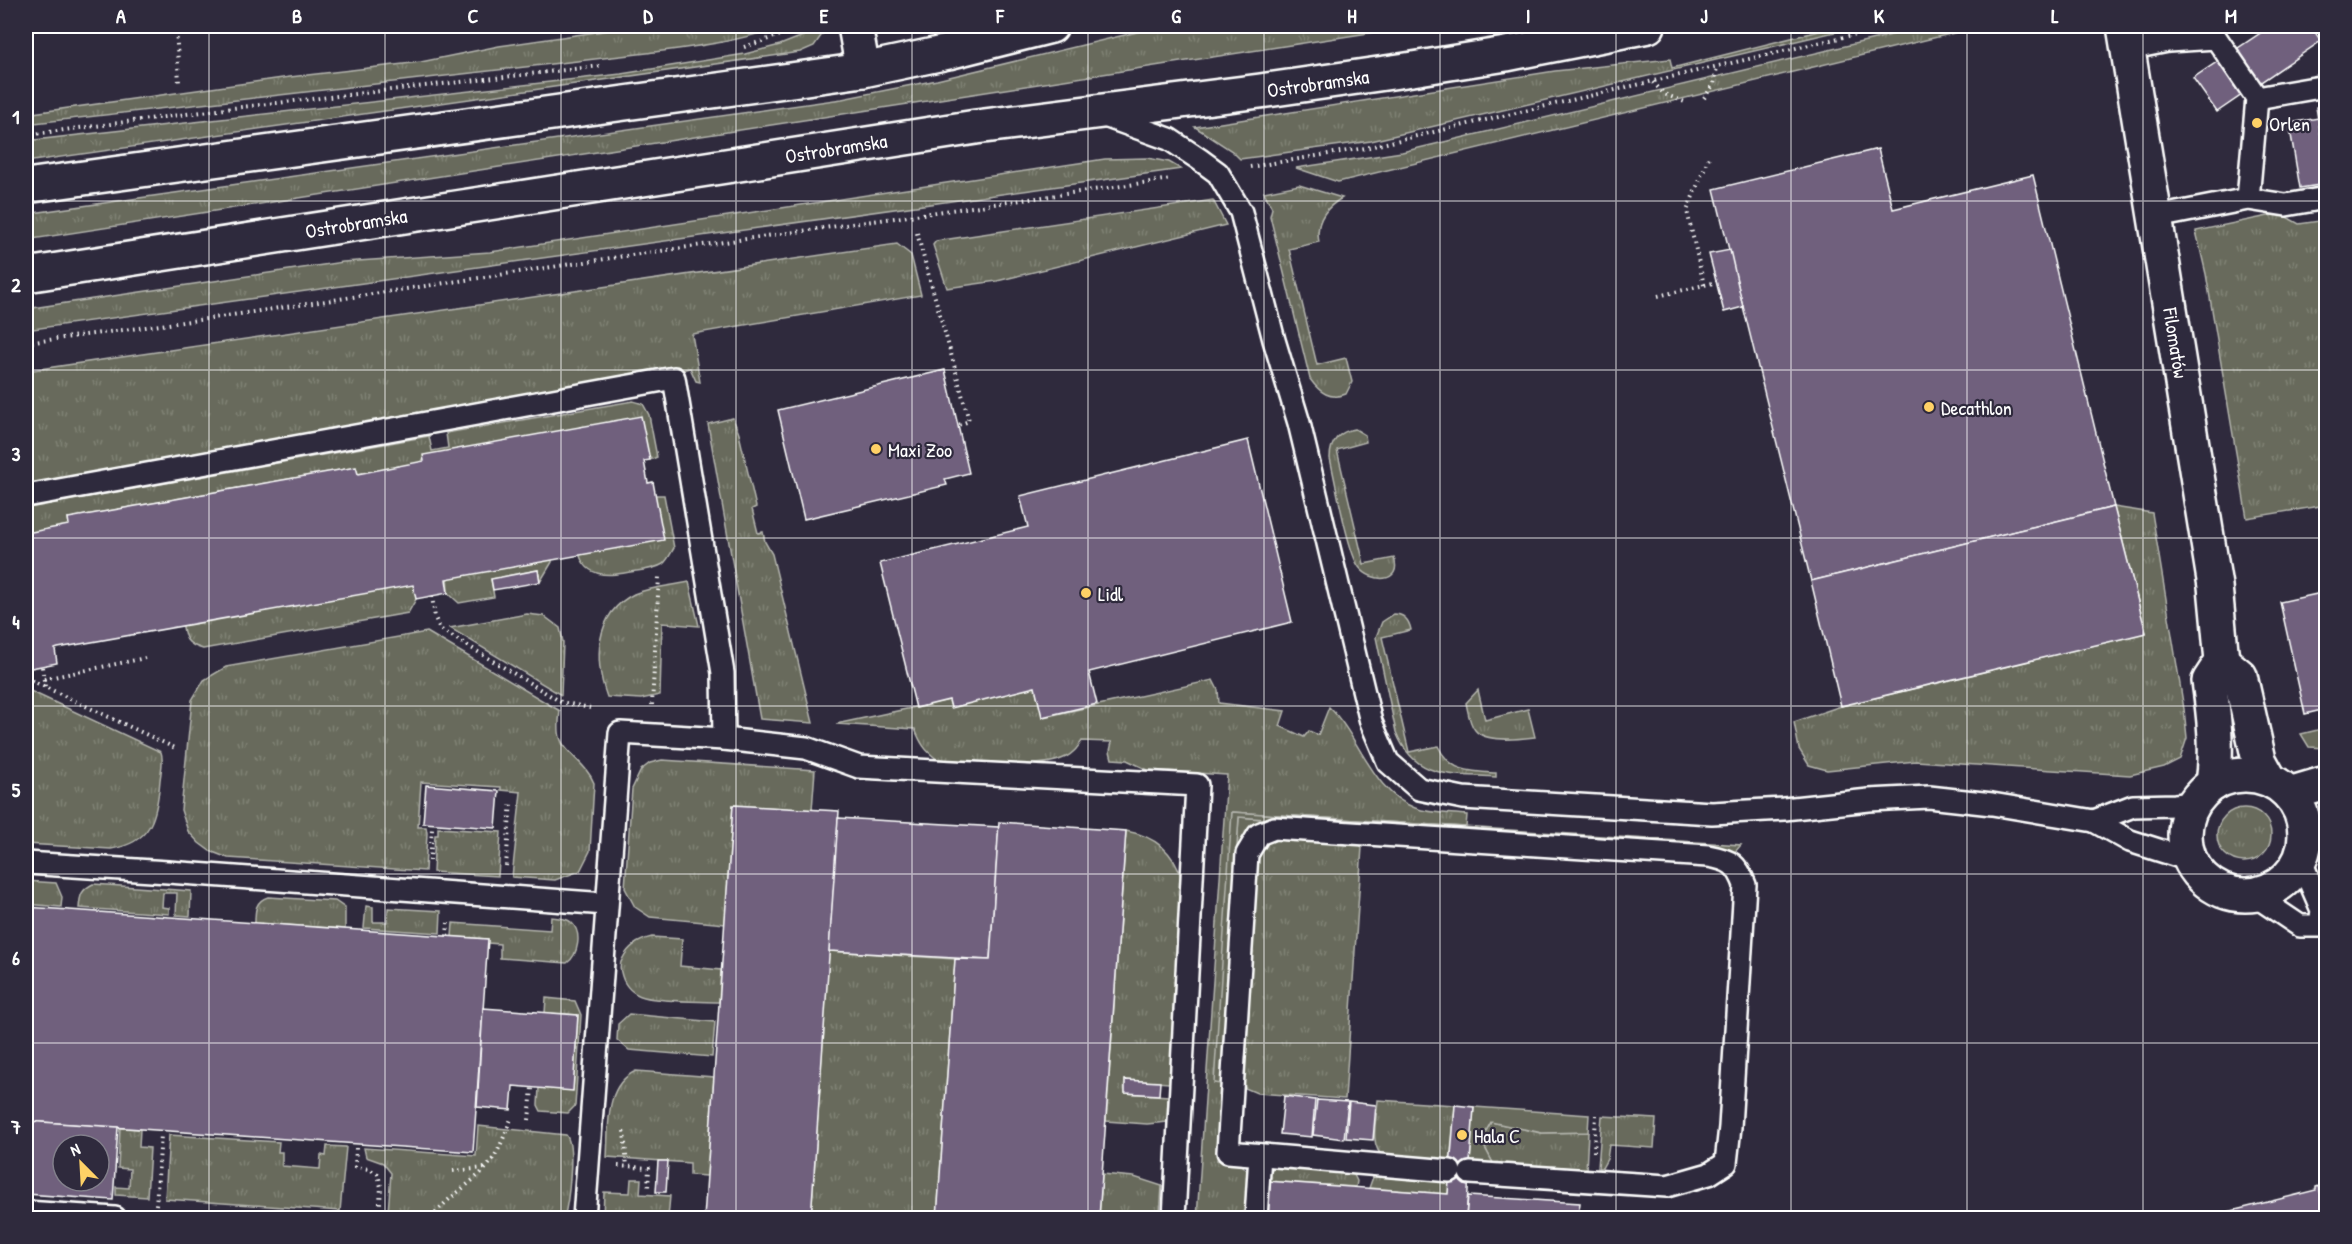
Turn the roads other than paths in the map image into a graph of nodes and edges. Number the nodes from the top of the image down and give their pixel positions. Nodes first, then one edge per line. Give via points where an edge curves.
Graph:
1 (855, 26) edge
2 (1051, 26) edge
3 (1648, 26) edge
4 (2126, 37) edge
5 (863, 70) junction
6 (2326, 87) edge
7 (2258, 98) junction
8 (1093, 112) junction
9 (26, 186) edge
10 (2326, 198) edge
11 (2248, 199) junction
12 (2157, 218) junction
13 (26, 274) edge
14 (26, 496) edge
15 (2222, 661) junction
16 (724, 739) junction
17 (2326, 783) edge
18 (2279, 787) junction
19 (2204, 794) junction
20 (2094, 821) junction
21 (2311, 842) edge
22 (2190, 860) junction
23 (26, 863) edge
24 (2254, 895) junction
25 (606, 904) junction
26 (1260, 1155) junction
27 (26, 1212) edge
28 (115, 1218) edge
29 (584, 1218) edge
30 (1174, 1218) edge
31 (1256, 1218) edge

1 - 5 main road
2 - 5 main road
3 - 8 main road, Ostrobramska via 1406,70
4 - 7 lane via 2168,41 2216,38
4 - 12 main road, Filomatów
5 - 9 main road
6 - 7 lane
7 - 11 lane
8 - 13 main road, Ostrobramska via 953,130
8 - 20 lane via 1169,139 1218,173 1245,222 1299,423 1371,722 1388,762 1419,789 1463,798 1712,813 1929,798
10 - 11 lane via 2286,205
11 - 12 lane
12 - 15 main road, Filomatów via 2215,586
14 - 16 lane via 674,378 723,673
15 - 18 main road via 2240,676 2259,760
15 - 19 main road via 2209,681 2216,761
16 - 25 lane via 620,733
16 - 30 lane via 806,748 860,767 1197,785
17 - 18 main road
18 - 19 main road via 2256,776 2241,775
18 - 21 main road via 2298,808
19 - 20 lane via 2175,805 2133,806
19 - 22 main road via 2186,821 2185,841
20 - 22 lane via 2130,841
21 - 24 main road via 2282,883
21 - 24 lane via 2322,910 2320,926 2300,926
22 - 24 main road via 2216,888
23 - 25 lane
25 - 29 lane
26 - 26 lane via 1667,1186 1709,1174 1726,1163 1730,1127 1745,885 1739,870 1726,860 1708,856 1274,828 1259,834 1247,854 1228,1152
26 - 31 lane
27 - 28 lane

